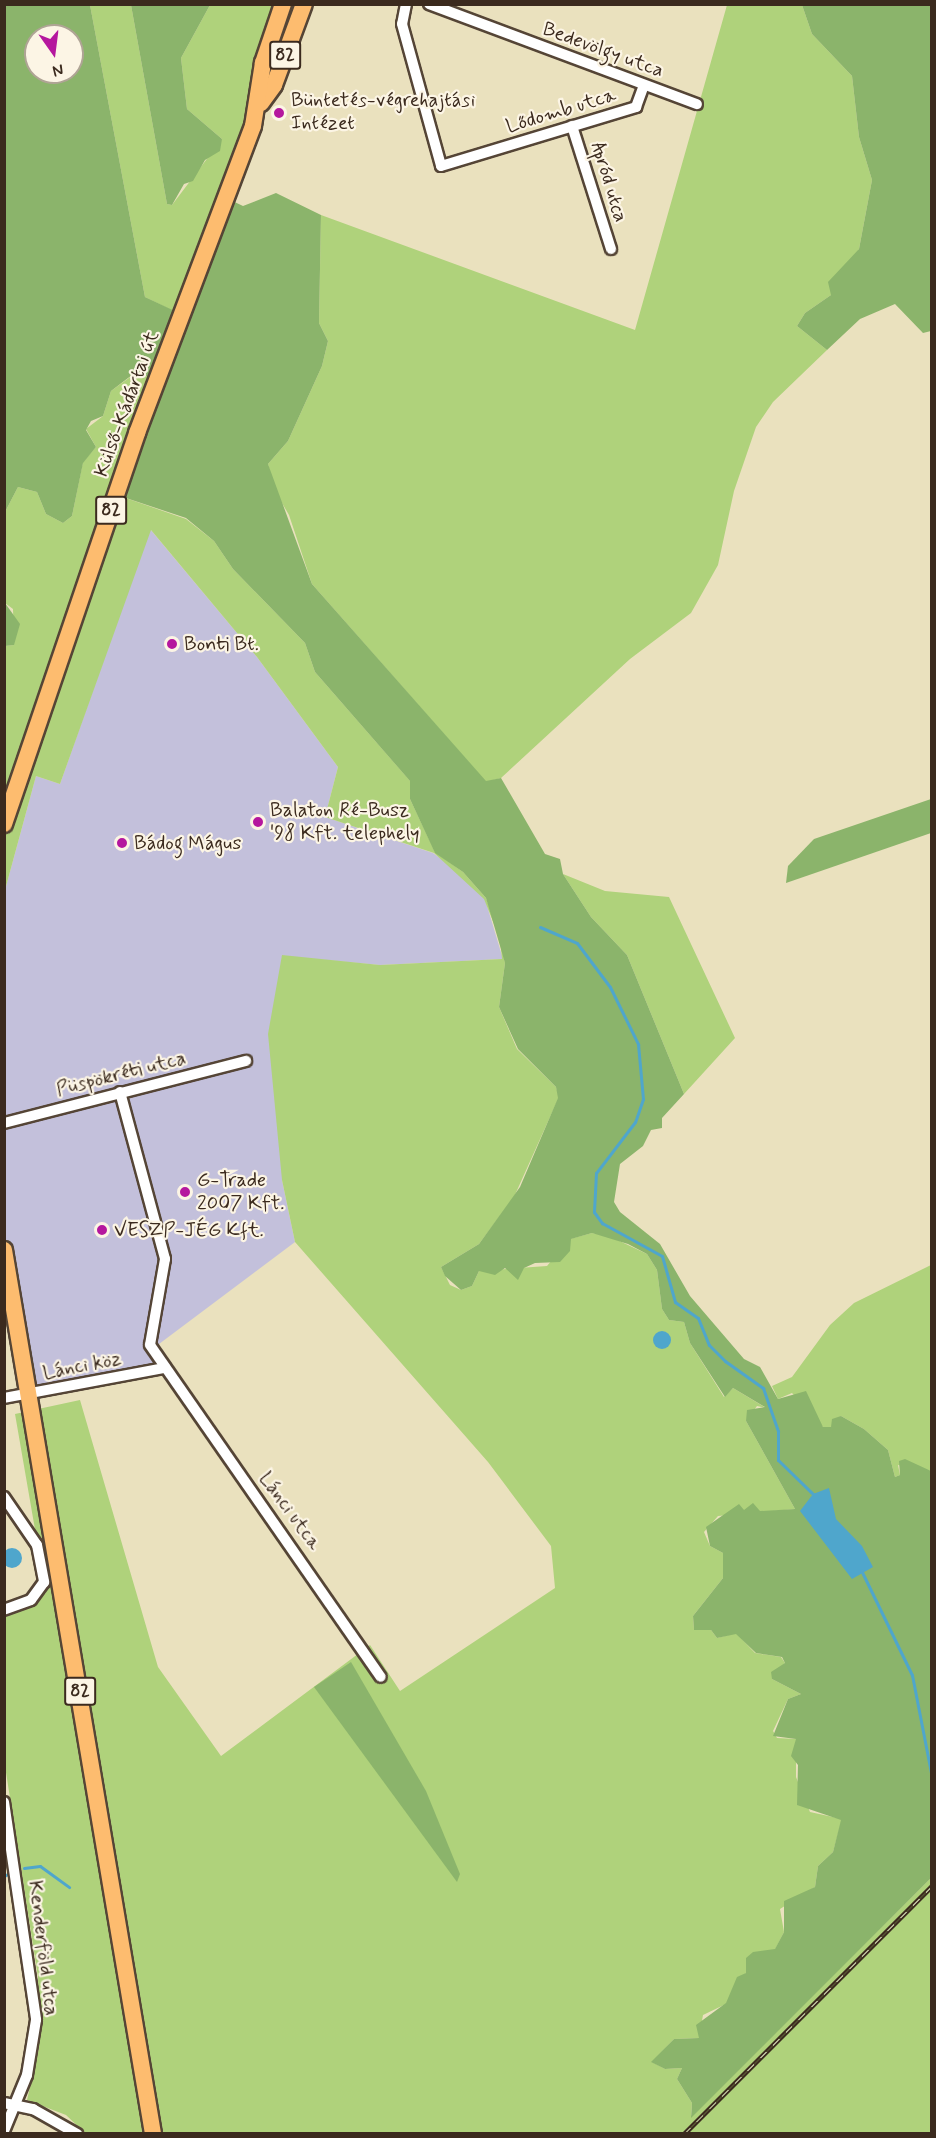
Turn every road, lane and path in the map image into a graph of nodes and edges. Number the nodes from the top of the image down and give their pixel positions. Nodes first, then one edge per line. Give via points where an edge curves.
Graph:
1 (283, 4) edge
2 (304, 4) edge
3 (406, 4) edge
4 (429, 4) edge
5 (644, 85) junction
6 (261, 103) junction
7 (697, 104) dead end
8 (572, 126) junction
9 (610, 249) dead end
10 (4, 824) edge
11 (246, 1061) dead end
12 (120, 1092) junction
13 (4, 1123) edge
14 (4, 1250) edge
15 (165, 1368) junction
16 (30, 1394) junction
17 (4, 1398) edge
18 (4, 1497) edge
19 (4, 1610) edge
20 (381, 1677) dead end
21 (4, 1802) edge
22 (4, 2103) edge
23 (16, 2106) junction
24 (4, 2131) edge
25 (77, 2133) edge
26 (153, 2133) edge

1 - 6 main road, Külső-Kádártai út / 82 via 263,63
2 - 6 main road, Külső-Kádártai út / 82 via 274,85
3 - 8 street, Lődomb utca via 402,24 441,166
4 - 5 street, Bedevölgy utca
5 - 7 street, Bedevölgy utca
5 - 8 street, Lődomb utca via 636,107
6 - 10 main road, Külső-Kádártai út / 82 via 137,433
8 - 9 street, Apród utca
11 - 12 street, Püspökréti utca
12 - 13 street, Püspökréti utca
12 - 15 street, Lánci utca via 165,1259 148,1331 150,1345
14 - 16 main road, 82
15 - 16 street, Lánci köz
15 - 20 street, Lánci utca
16 - 17 street, Lánci köz
16 - 26 main road, 82
18 - 19 street via 37,1545 44,1582 31,1600
21 - 23 street, Kenderföld utca via 36,2020 31,2061
22 - 23 street
23 - 24 street, Kenderföld utca
23 - 25 street via 52,2117

